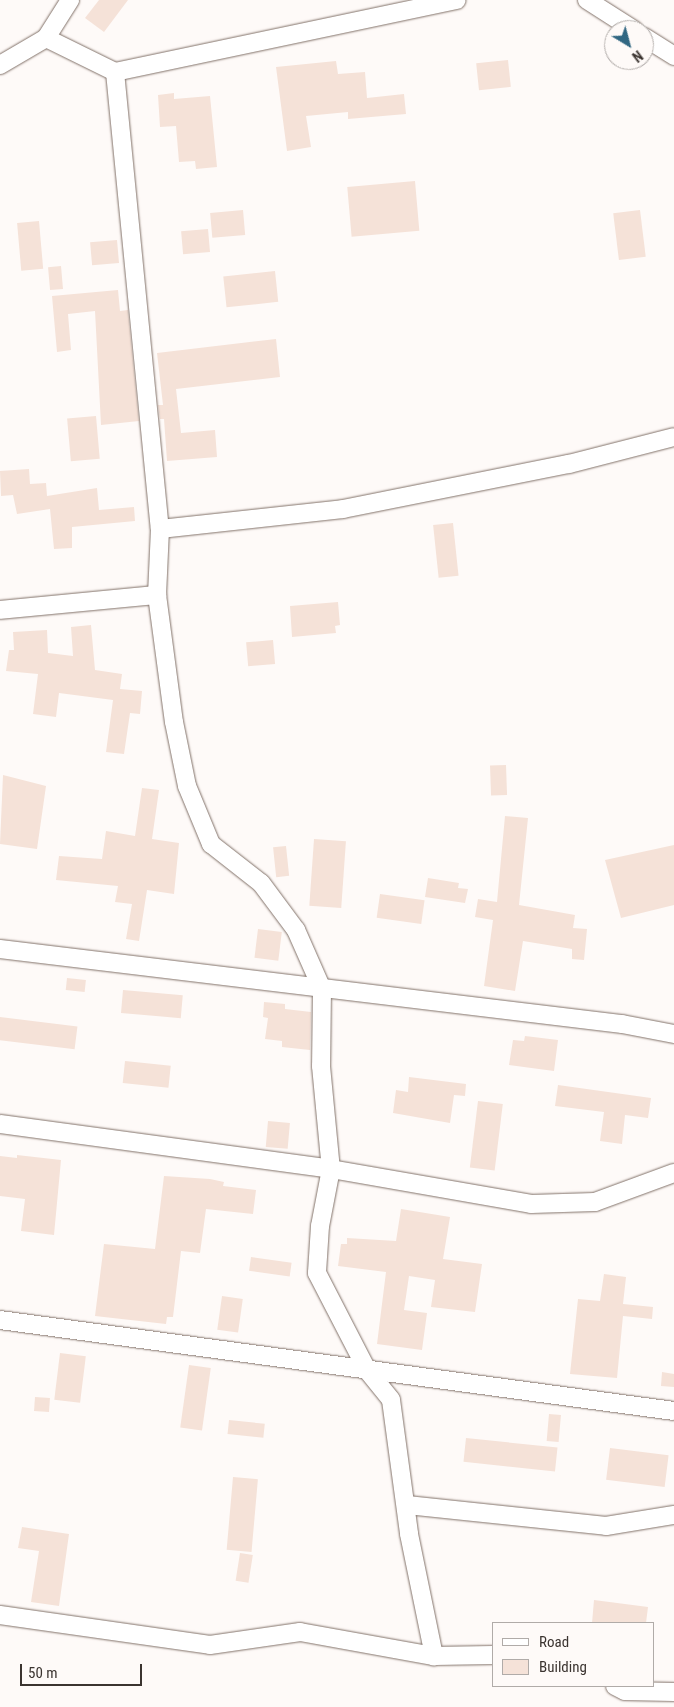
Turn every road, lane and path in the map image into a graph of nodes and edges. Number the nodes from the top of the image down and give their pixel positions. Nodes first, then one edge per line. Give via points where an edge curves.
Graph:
1 (70, 0) edge
2 (457, 0) edge
3 (587, 0) edge
4 (618, 20) edge
5 (46, 38) junction
6 (654, 43) edge
7 (674, 56) edge
8 (0, 65) edge
9 (115, 72) junction
10 (674, 437) edge
11 (160, 529) junction
12 (157, 594) junction
13 (0, 610) edge
14 (0, 949) edge
15 (322, 989) junction
16 (674, 1034) edge
17 (0, 1124) edge
18 (331, 1169) junction
19 (674, 1173) edge
20 (0, 1320) edge
21 (367, 1370) junction
22 (674, 1411) edge
23 (407, 1505) junction
24 (674, 1515) edge
25 (0, 1615) edge
26 (492, 1655) edge
27 (434, 1656) junction
28 (617, 1687) edge
29 (674, 1692) edge

1 - 5 street
2 - 9 street
3 - 4 street
5 - 8 street
5 - 9 street
6 - 7 street
9 - 11 street
10 - 11 street via 569,464 343,509
11 - 12 street
12 - 13 street
12 - 15 street via 174,722 187,786 210,844 261,883 296,930
14 - 15 street
15 - 16 street via 622,1024
15 - 18 street via 321,1066
17 - 18 street
18 - 19 street via 531,1204 594,1202
18 - 21 street via 320,1226 317,1272
20 - 21 street
21 - 22 street
21 - 23 street via 391,1400
23 - 24 street via 606,1526
23 - 27 street via 409,1534
25 - 27 street via 210,1645 300,1632
26 - 27 street
28 - 29 street via 625,1691

